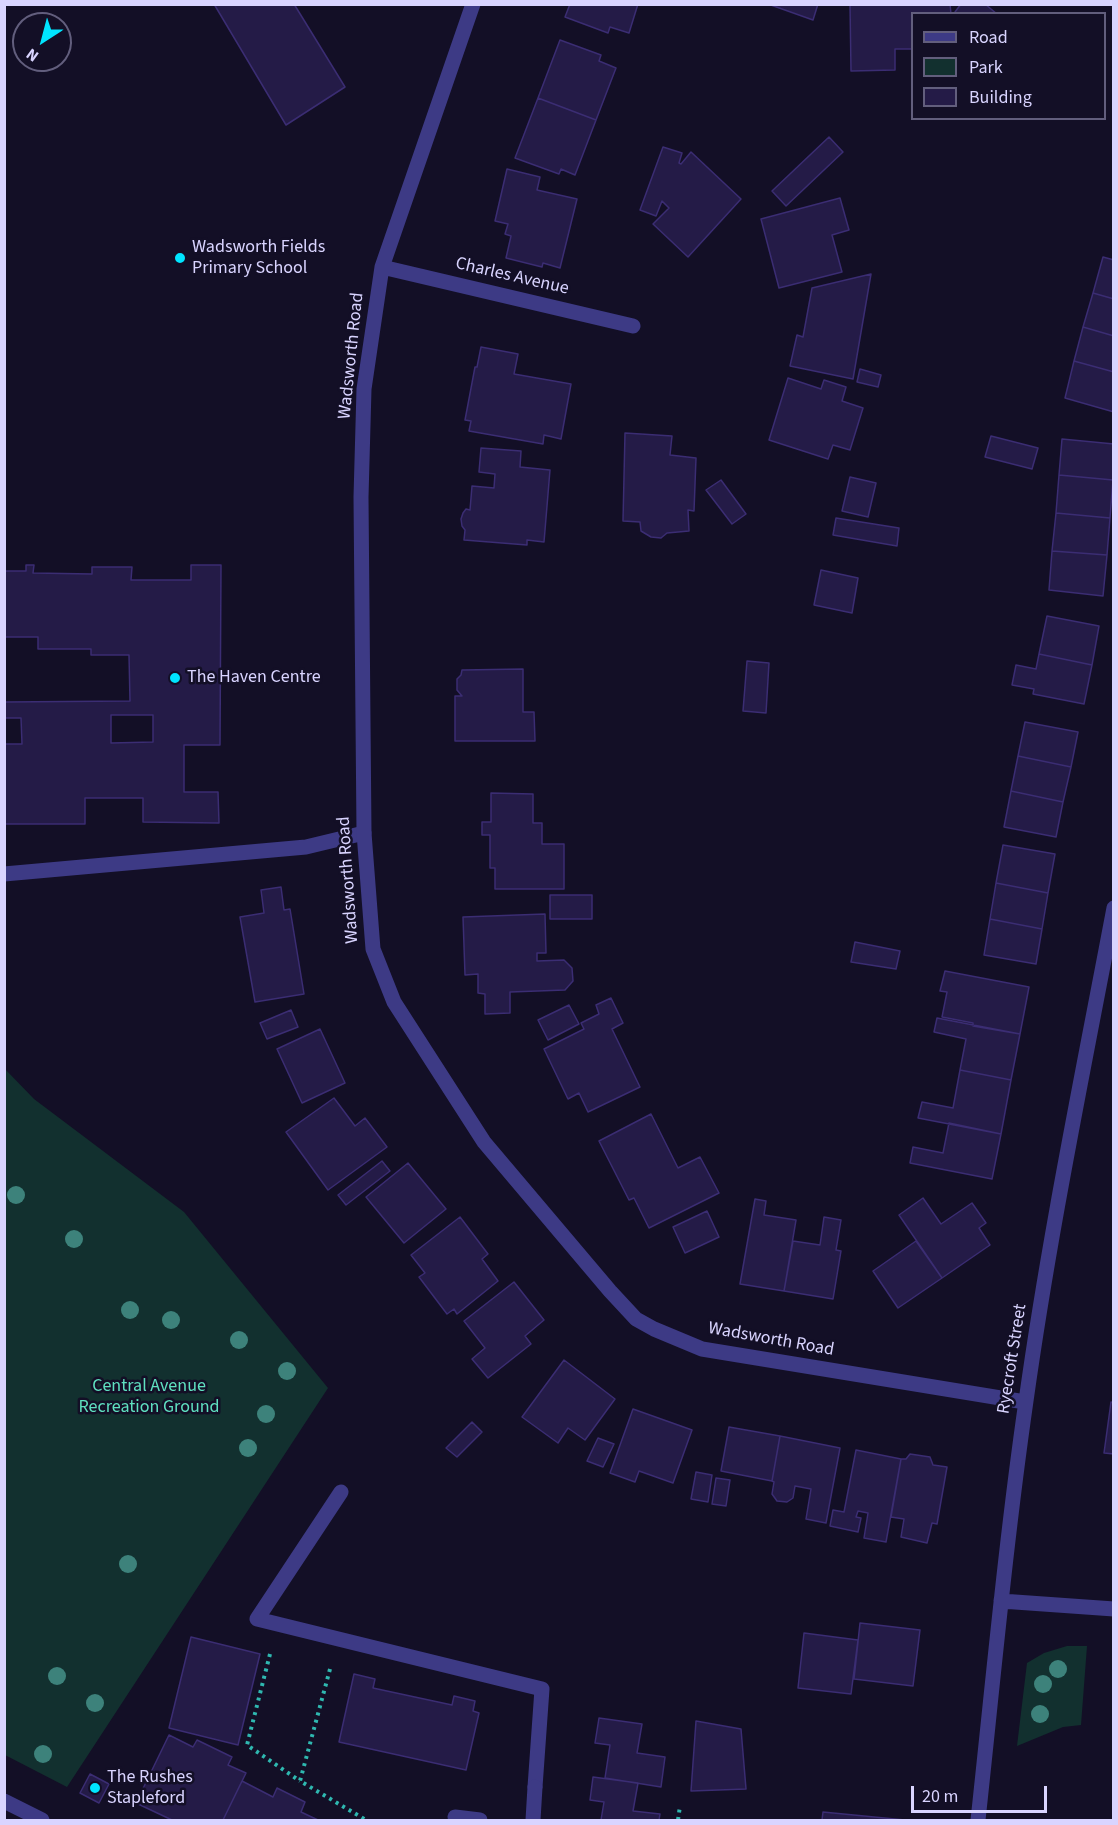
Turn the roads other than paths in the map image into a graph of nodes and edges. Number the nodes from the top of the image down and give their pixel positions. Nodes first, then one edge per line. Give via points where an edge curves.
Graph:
1 (473, 4) edge
2 (382, 267) junction
3 (633, 326) dead end
4 (364, 833) junction
5 (4, 873) edge
6 (1113, 908) edge
7 (1025, 1402) junction
8 (341, 1492) dead end
9 (1001, 1601) junction
10 (1113, 1610) edge
11 (4, 1801) edge
12 (455, 1817) dead end
13 (42, 1821) edge
14 (480, 1821) edge
15 (533, 1821) edge
16 (978, 1821) edge

1 - 2 street, Wadsworth Road
2 - 3 street, Charles Avenue
2 - 4 street, Wadsworth Road via 364,401
4 - 5 street via 306,847
4 - 7 street, Wadsworth Road via 373,949 394,1002 484,1143 636,1319 702,1349
6 - 7 street, Ryecroft Street
7 - 9 street, Ryecroft Street
8 - 15 street via 257,1619 542,1689
9 - 10 street
9 - 16 street, Ryecroft Street
11 - 13 street
12 - 14 street

